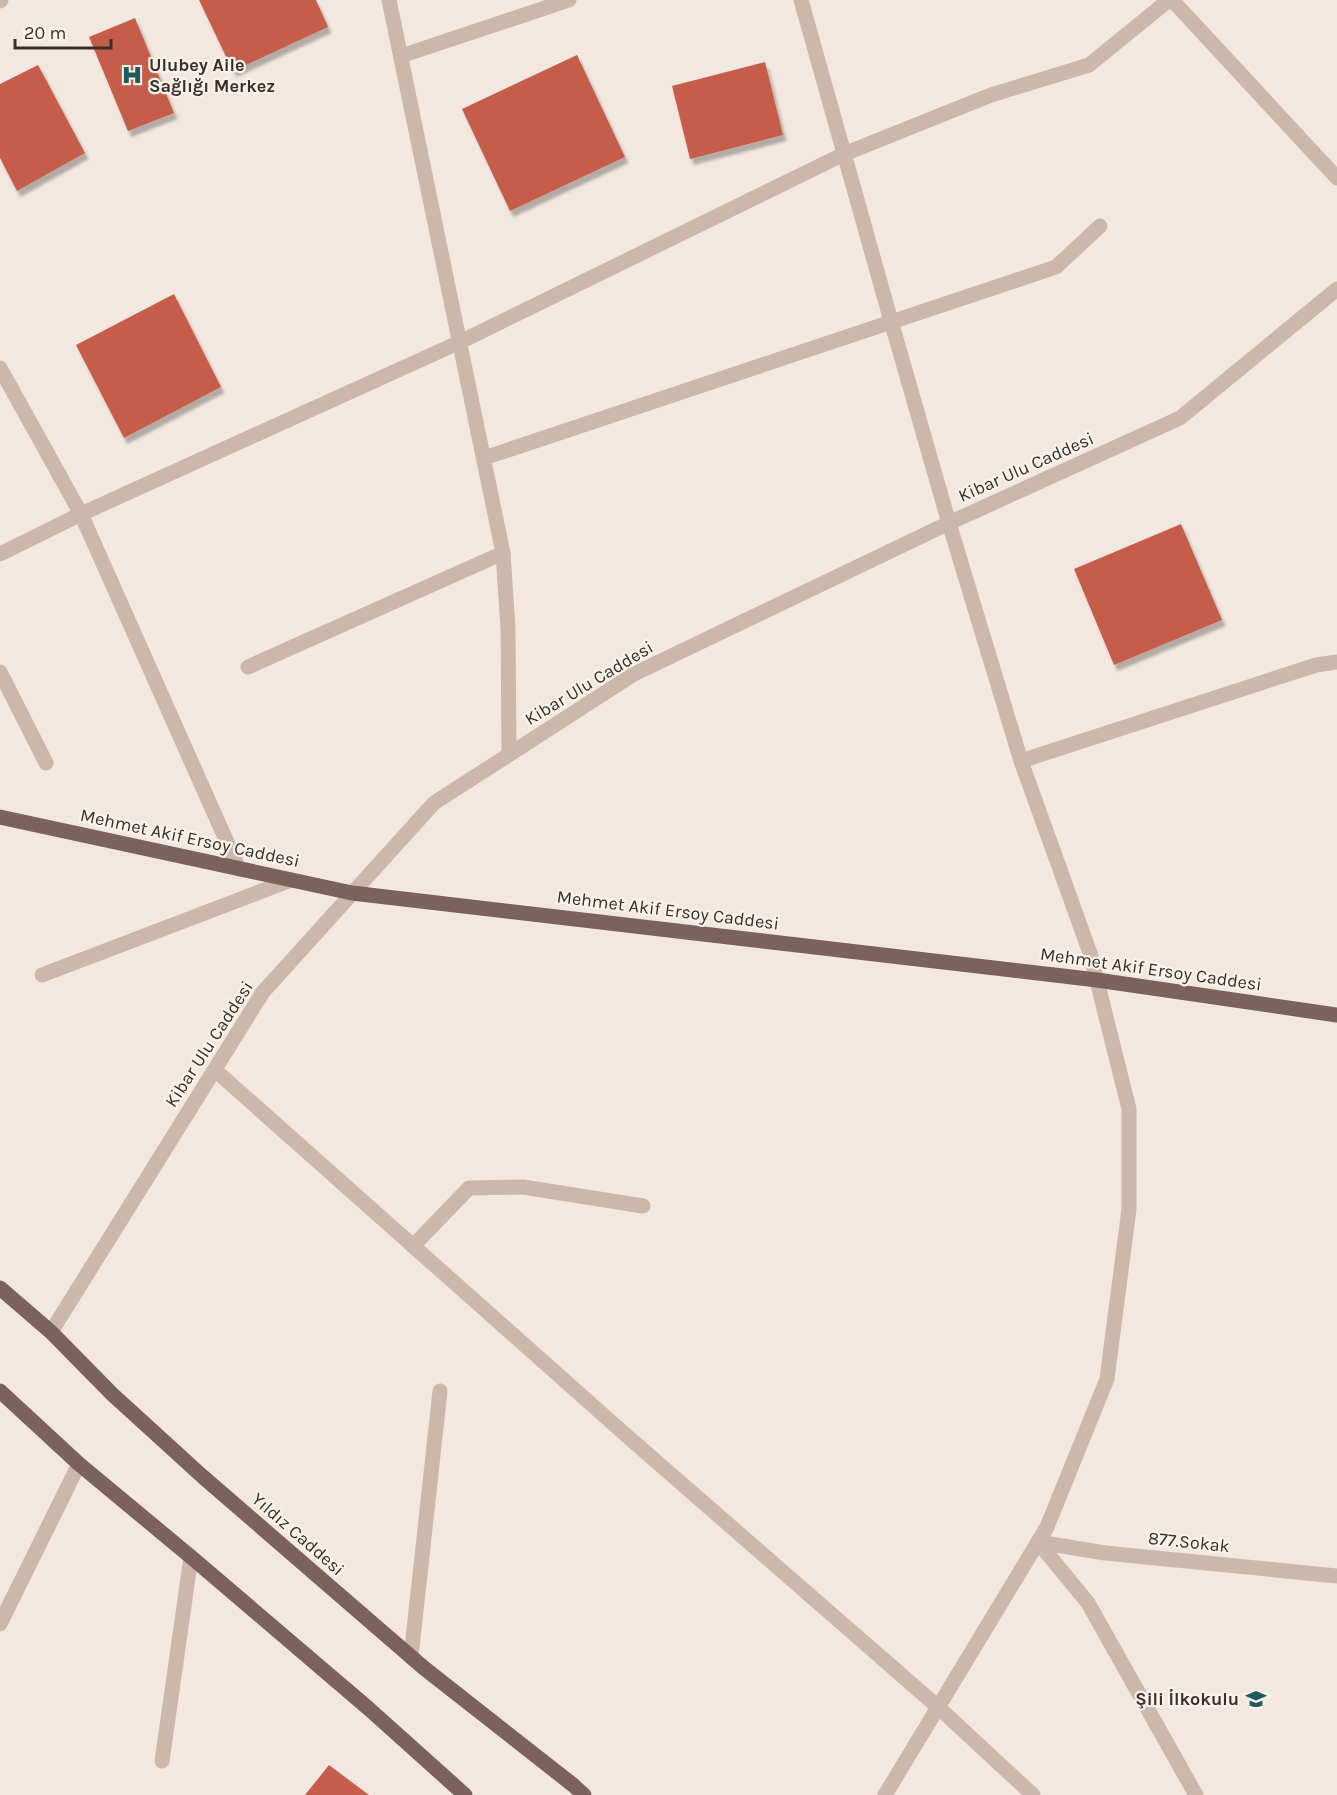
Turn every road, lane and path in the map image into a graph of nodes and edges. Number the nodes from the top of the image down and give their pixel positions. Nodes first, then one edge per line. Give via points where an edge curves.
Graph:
1 (389, 0) edge
2 (569, 0) edge
3 (801, 0) edge
4 (1170, 0) edge
5 (401, 56) junction
6 (844, 154) junction
7 (1337, 178) edge
8 (1100, 226) dead end
9 (1337, 289) edge
10 (891, 321) junction
11 (460, 342) junction
12 (0, 368) edge
13 (484, 458) junction
14 (81, 514) junction
15 (949, 523) junction
16 (503, 553) junction
17 (0, 554) edge
18 (1337, 662) edge
19 (248, 667) dead end
20 (0, 672) edge
21 (509, 754) junction
22 (1021, 761) junction
23 (46, 763) dead end
24 (0, 817) edge
25 (239, 869) junction
26 (291, 880) junction
27 (352, 893) junction
28 (42, 975) dead end
29 (1097, 980) junction
30 (1337, 1016) edge
31 (215, 1070) junction
32 (642, 1206) dead end
33 (413, 1246) junction
34 (0, 1288) edge
35 (51, 1332) junction
36 (0, 1391) edge
37 (440, 1391) dead end
38 (79, 1464) junction
39 (1038, 1542) junction
40 (191, 1557) junction
41 (1337, 1576) edge
42 (0, 1624) edge
43 (411, 1657) junction
44 (938, 1707) junction
45 (162, 1761) dead end
46 (465, 1795) edge
47 (584, 1795) edge
48 (885, 1795) edge
49 (1033, 1795) edge
50 (1196, 1795) edge

1 - 5 street
2 - 5 street
3 - 6 street
4 - 6 street via 1089,65 991,95
4 - 7 street
5 - 11 street
6 - 10 street
6 - 11 street
8 - 10 street via 1056,267
9 - 15 street, Kibar Ulu Caddesi via 1180,418
10 - 13 street
10 - 15 street
11 - 13 street
11 - 14 street
12 - 14 street
13 - 16 street
14 - 17 street
14 - 25 street
15 - 21 street, Kibar Ulu Caddesi via 634,674
15 - 22 street
16 - 19 street
16 - 21 street
18 - 22 street via 1316,665
20 - 23 street
21 - 27 street, Kibar Ulu Caddesi via 434,803
22 - 29 street
24 - 25 main road, Mehmet Akif Ersoy Caddesi
25 - 26 main road, Mehmet Akif Ersoy Caddesi
26 - 27 main road, Mehmet Akif Ersoy Caddesi
26 - 28 street
27 - 29 main road, Mehmet Akif Ersoy Caddesi
27 - 31 street, Kibar Ulu Caddesi via 263,992
29 - 30 main road, Mehmet Akif Ersoy Caddesi
29 - 39 street via 1129,1109 1129,1209 1107,1379
31 - 33 street
31 - 35 street, Kibar Ulu Caddesi
32 - 33 street via 523,1187 469,1188
33 - 44 street
34 - 35 main road, Yıldız Caddesi
35 - 43 main road, Yıldız Caddesi via 112,1395
36 - 38 main road
37 - 43 street
38 - 40 main road
38 - 42 street
39 - 41 street, 877.Sokak via 1105,1553
39 - 44 street
39 - 50 street via 1088,1604
40 - 45 street
40 - 46 main road
43 - 47 main road, Yıldız Caddesi
44 - 48 street
44 - 49 street

